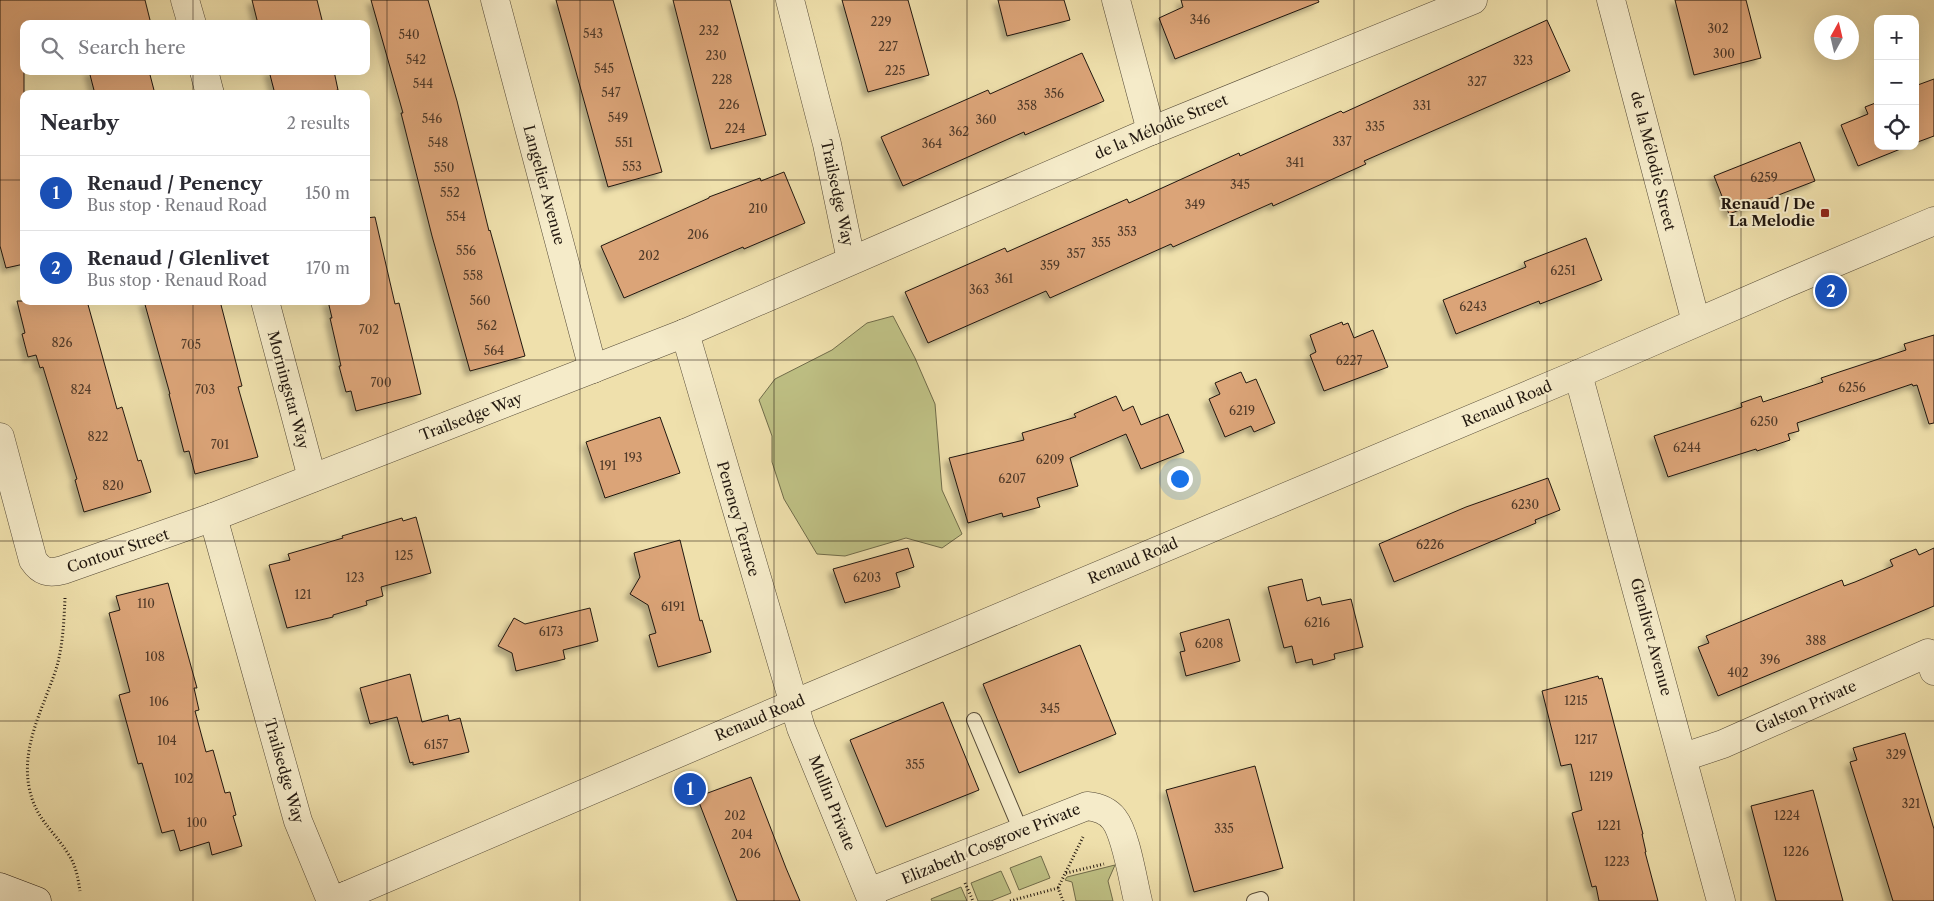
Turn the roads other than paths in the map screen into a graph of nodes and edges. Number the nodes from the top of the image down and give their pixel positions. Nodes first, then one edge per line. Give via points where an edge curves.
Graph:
1 (185, 0) edge
2 (495, 0) edge
3 (790, 0) edge
4 (1116, 0) edge
5 (1473, 0) edge
6 (1611, 0) edge
7 (191, 20) edge
8 (205, 75) edge
9 (209, 90) edge
10 (1151, 131) junction
11 (1934, 221) edge
12 (852, 260) junction
13 (266, 305) edge
14 (1696, 322) junction
15 (685, 333) junction
16 (593, 369) junction
17 (1578, 374) junction
18 (0, 436) edge
19 (312, 478) junction
20 (213, 517) junction
21 (1932, 658) edge
22 (793, 704) junction
23 (974, 720) dead end
24 (1684, 757) junction
25 (1020, 831) junction
26 (0, 886) edge
27 (870, 897) edge
28 (339, 900) edge
29 (37, 901) edge
30 (1138, 901) edge
31 (1721, 901) edge

1 - 7 street
2 - 16 street, Langelier Avenue
3 - 12 street, Trailsedge Way via 827,144
4 - 10 street
5 - 10 street, de la Mélodie Street
6 - 14 street, de la Mélodie Street
8 - 9 street
10 - 12 street, de la Mélodie Street
11 - 14 street, Renaud Road
12 - 15 street, Trailsedge Way
13 - 19 street, Morningstar Way
14 - 17 street, Renaud Road
15 - 16 street, Trailsedge Way
15 - 22 street, Penency Terrace
16 - 19 street, Trailsedge Way
17 - 22 street, Renaud Road
17 - 24 street, Glenlivet Avenue
18 - 20 street, Contour Street via 33,560 46,572 63,570
19 - 20 street, Trailsedge Way
20 - 28 street, Trailsedge Way via 298,821
21 - 24 street, Galston Private
22 - 27 street, Mullin Private
22 - 28 street, Renaud Road
23 - 25 lane
24 - 31 street, Glenlivet Avenue
25 - 27 street, Elizabeth Cosgrove Private
25 - 30 street, Elizabeth Cosgrove Private via 1087,806 1098,807 1114,818 1122,834
26 - 29 street

